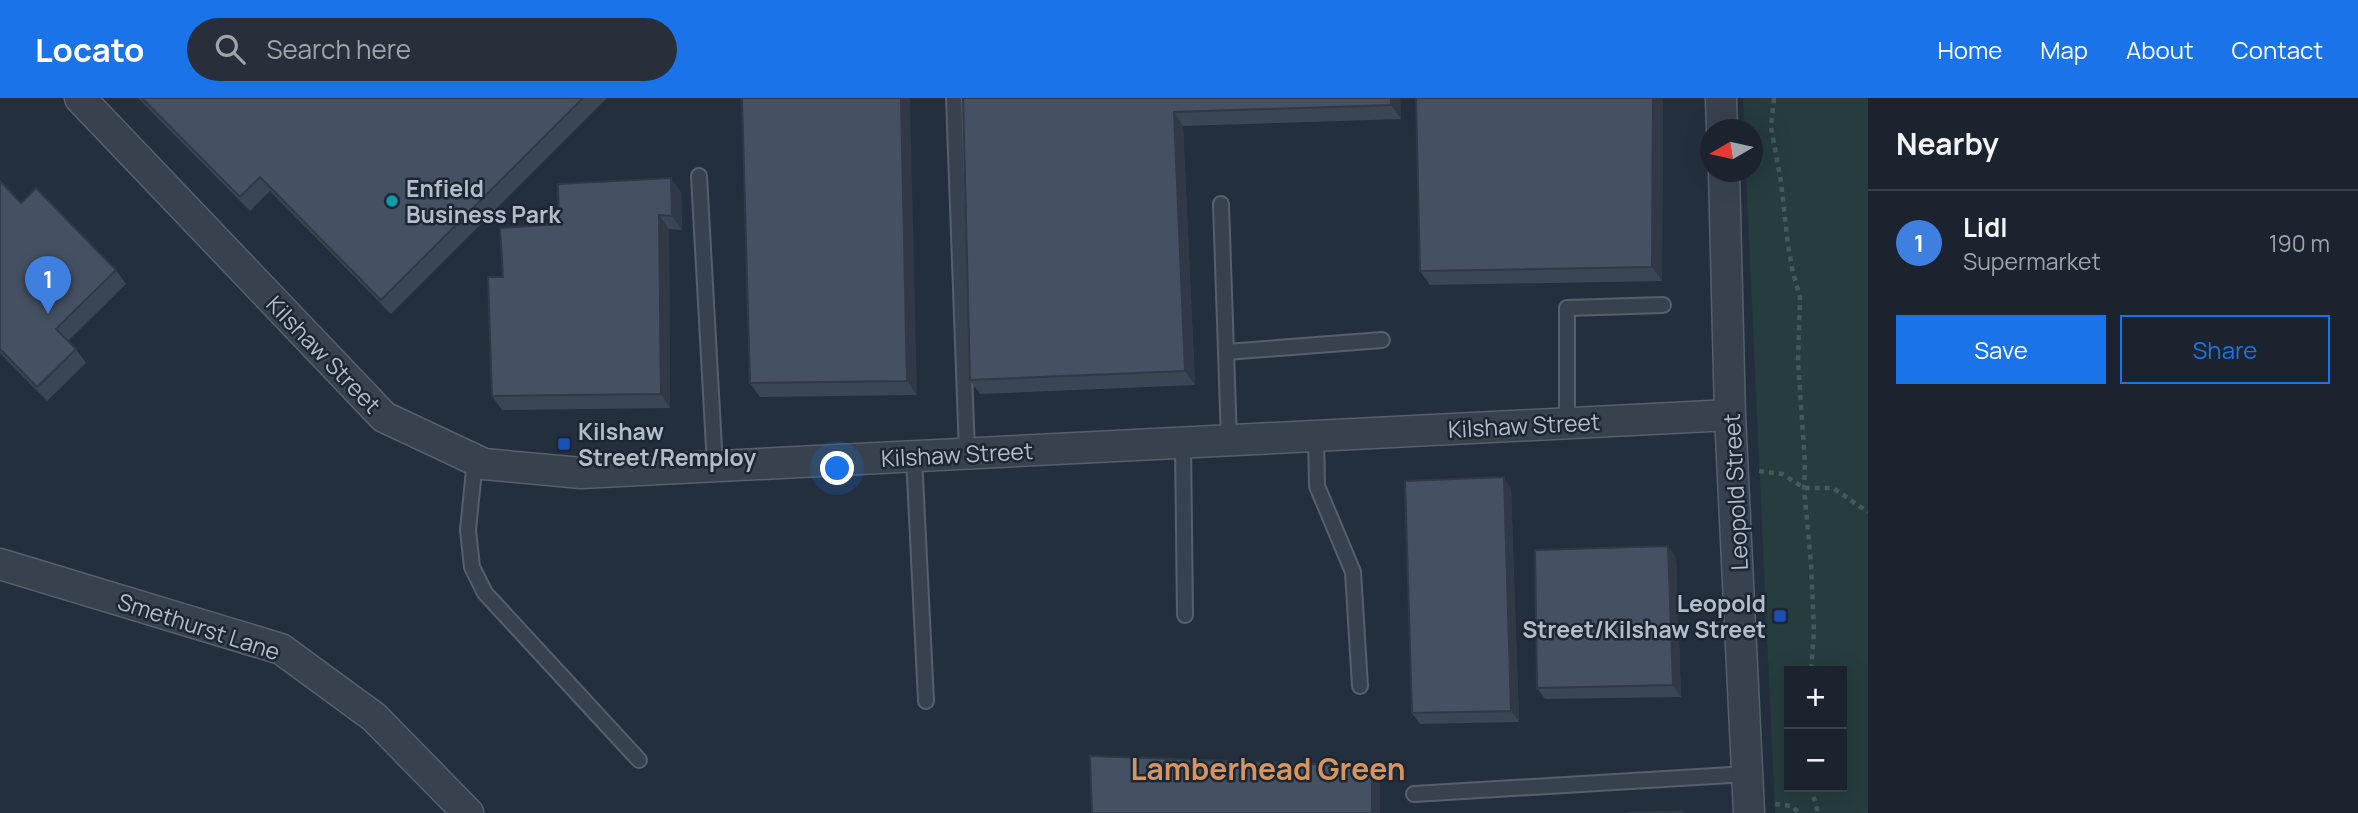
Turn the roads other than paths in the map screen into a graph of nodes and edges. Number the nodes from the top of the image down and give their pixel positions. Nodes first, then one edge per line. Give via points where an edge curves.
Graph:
1 (79, 98) edge
2 (954, 98) edge
3 (1721, 98) edge
4 (1722, 119) edge
5 (699, 176) dead end
6 (1724, 182) edge
7 (1221, 204) dead end
8 (1663, 305) dead end
9 (1382, 341) dead end
10 (1226, 352) junction
11 (1730, 415) junction
12 (1567, 423) junction
13 (1316, 436) junction
14 (1229, 440) junction
15 (1183, 443) junction
16 (967, 453) junction
17 (914, 456) junction
18 (475, 460) junction
19 (715, 466) junction
20 (0, 564) edge
21 (1185, 615) dead end
22 (1360, 686) dead end
23 (926, 701) dead end
24 (639, 760) dead end
25 (1747, 774) junction
26 (1414, 794) dead end
27 (468, 813) edge
28 (1749, 813) edge

1 - 18 street, Kilshaw Street via 384,417
2 - 16 lane
3 - 4 street
5 - 19 lane
6 - 11 street, Leopold Street
7 - 10 lane
8 - 12 lane via 1567,308
9 - 10 lane
10 - 14 lane
11 - 12 street, Kilshaw Street
11 - 25 street, Leopold Street
12 - 13 street, Kilshaw Street
13 - 14 street, Kilshaw Street
13 - 22 lane via 1317,486 1353,572
14 - 15 street, Kilshaw Street
15 - 16 street, Kilshaw Street
15 - 21 lane
16 - 17 street, Kilshaw Street
17 - 19 street, Kilshaw Street
17 - 23 lane
18 - 19 street, Kilshaw Street via 582,473
18 - 24 lane via 468,530 472,567 485,593
20 - 27 street, Smethurst Lane via 281,649 374,717
25 - 26 lane
25 - 28 street, Leopold Street

